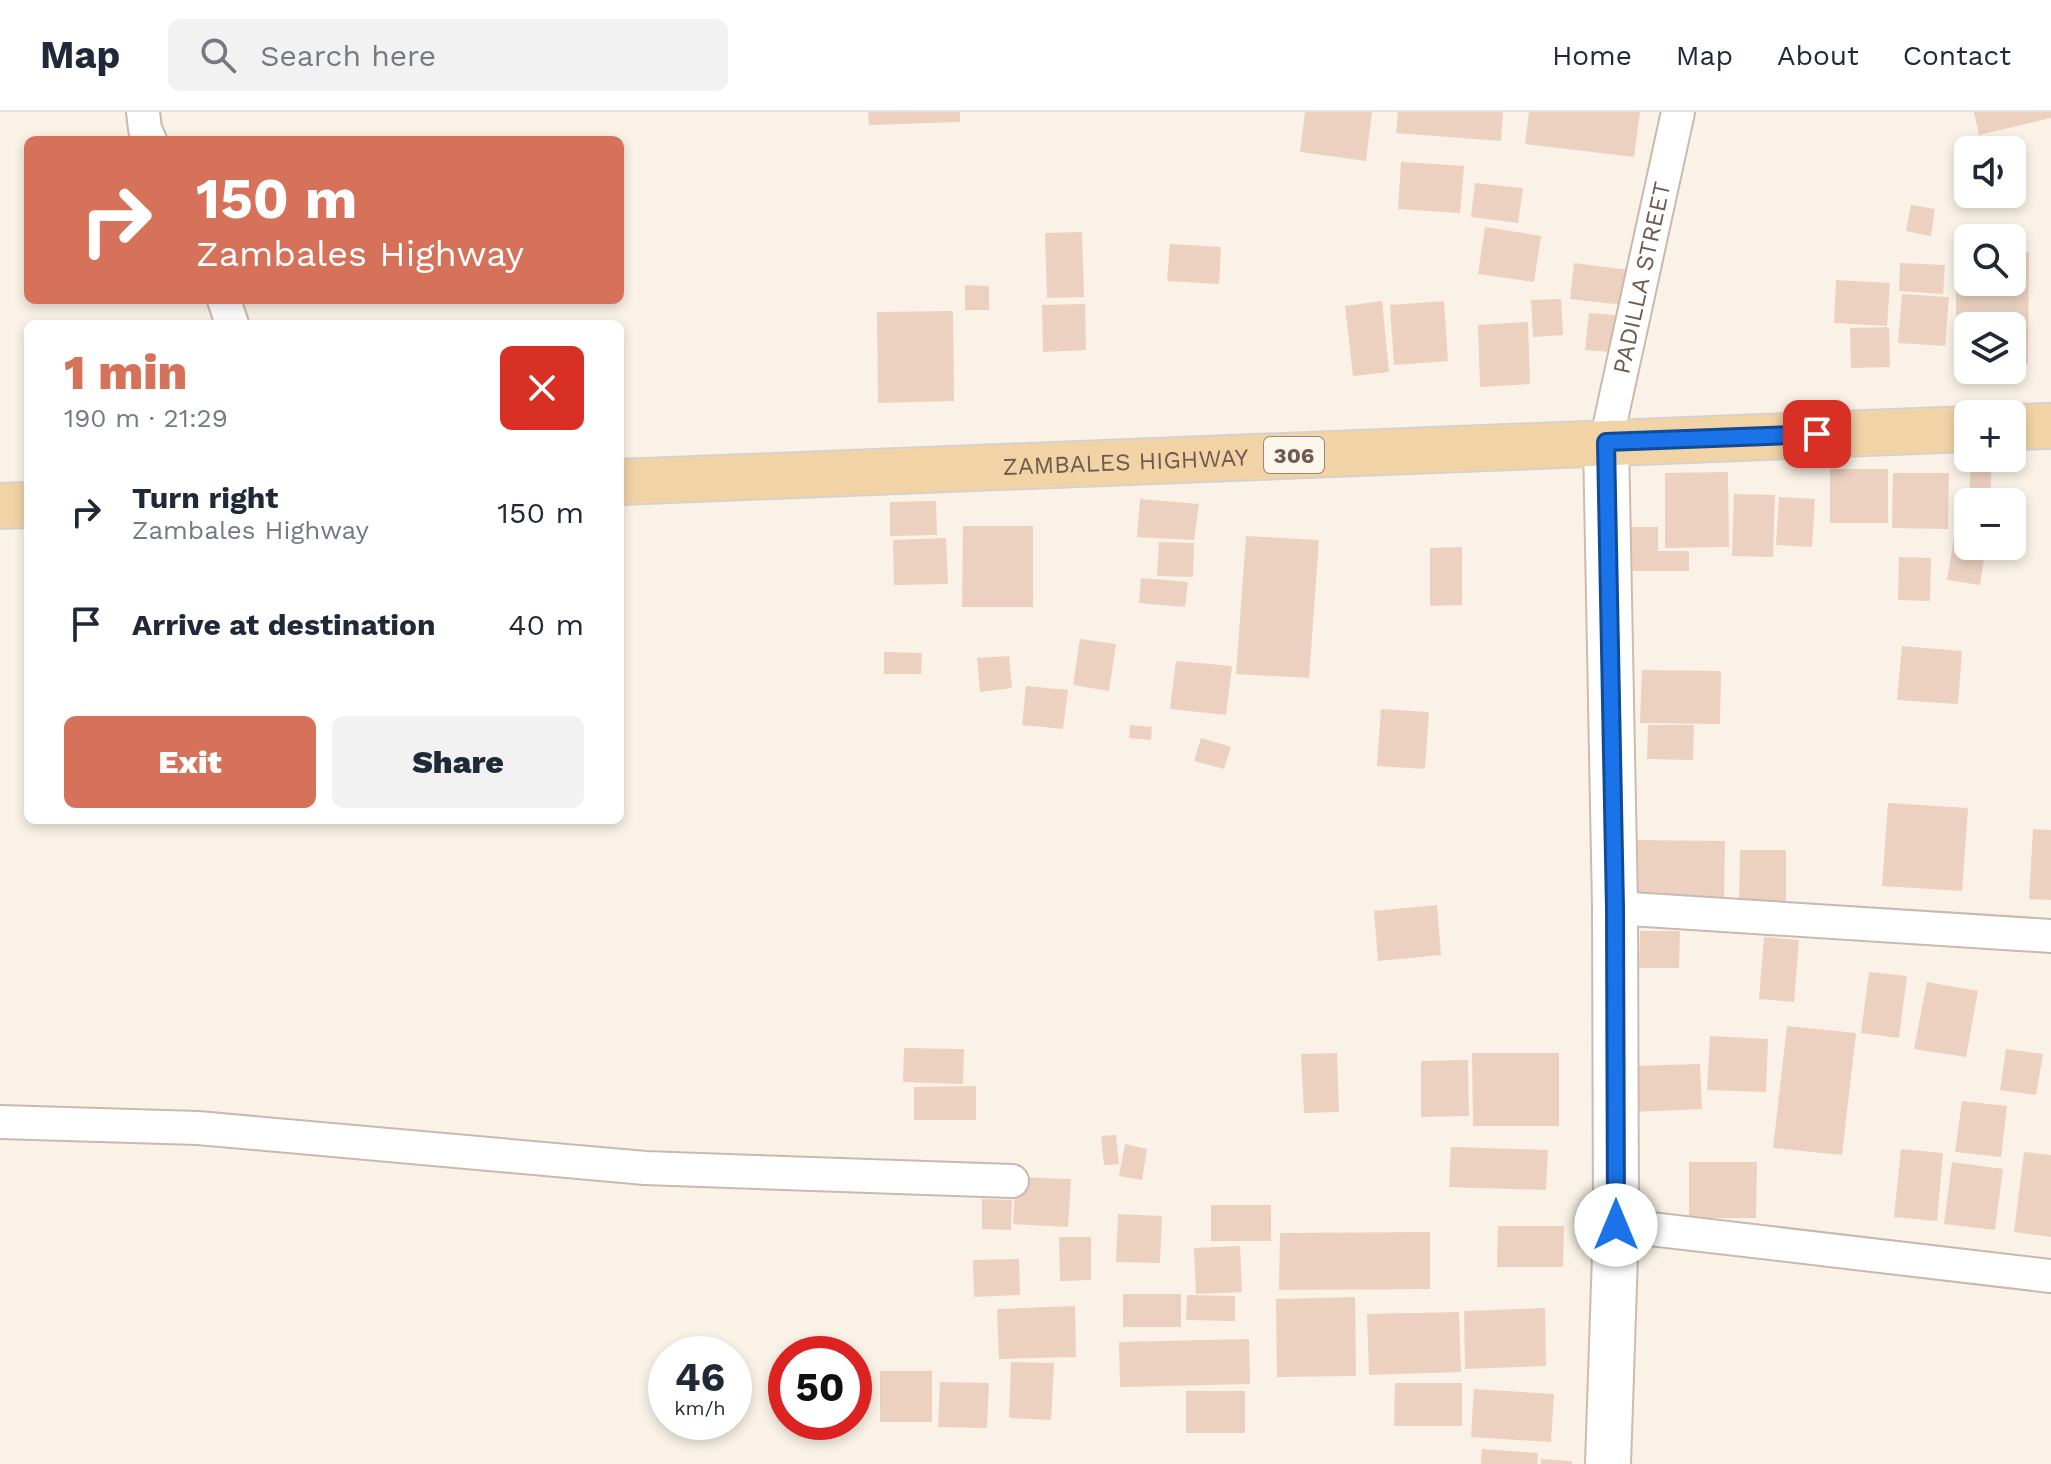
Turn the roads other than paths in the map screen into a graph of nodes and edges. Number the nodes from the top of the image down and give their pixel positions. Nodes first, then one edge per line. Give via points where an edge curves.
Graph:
1 (143, 112) edge
2 (1678, 112) edge
3 (148, 136) edge
4 (2051, 426) edge
5 (2026, 427) edge
6 (1954, 430) edge
7 (1606, 442) junction
8 (624, 482) edge
9 (24, 505) edge
10 (0, 506) edge
11 (1615, 908) junction
12 (2051, 936) edge
13 (0, 1122) edge
14 (1012, 1181) dead end
15 (1616, 1225) junction
16 (2051, 1276) edge
17 (1608, 1464) edge

1 - 3 street
2 - 7 street, PADILLA STREET
4 - 5 main road
6 - 7 main road, ZAMBALES HIGHWAY / 306
7 - 8 main road, ZAMBALES HIGHWAY / 306
7 - 11 main road
9 - 10 main road
11 - 12 street
11 - 15 main road
13 - 14 street via 198,1128 645,1168
15 - 16 street
15 - 17 main road

